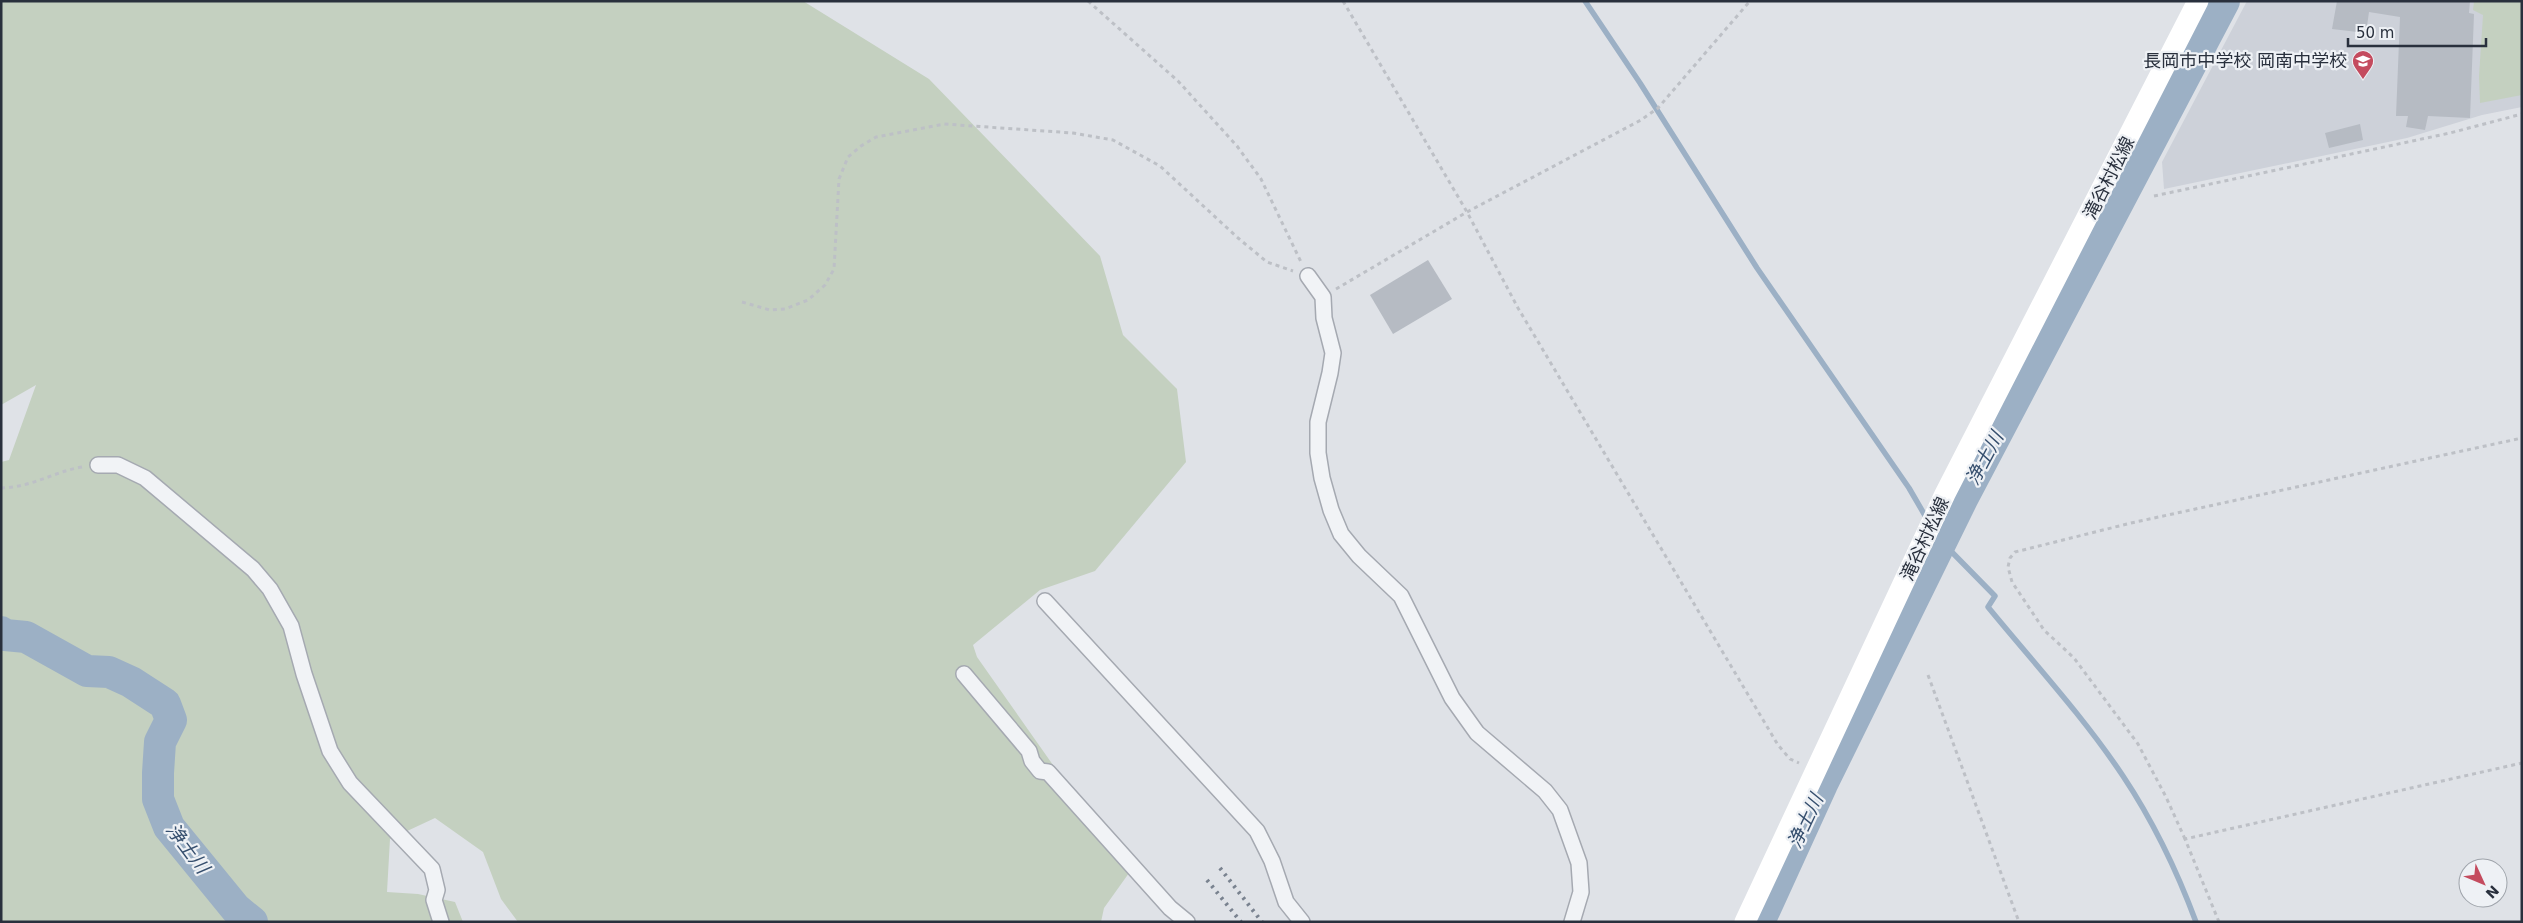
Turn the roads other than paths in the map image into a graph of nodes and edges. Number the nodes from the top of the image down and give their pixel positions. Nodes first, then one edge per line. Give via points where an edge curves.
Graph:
1 (2198, 1) edge
2 (1308, 276) road end
3 (98, 465) road end
4 (1045, 601) dead end
5 (964, 674) dead end
6 (441, 922) edge
7 (1187, 922) edge
8 (1302, 922) edge
9 (1572, 922) edge
10 (1745, 922) edge

1 - 10 main road, 滝谷村松線 via 1937,512
2 - 9 street via 1323,297 1324,318 1333,353 1318,422 1318,453 1331,510 1342,534 1359,556 1401,596 1452,698 1478,732 1545,791 1560,810 1579,863 1581,892
3 - 6 street via 118,465 145,478 253,569 270,589 291,626 330,751 350,783 432,869 437,890 434,900
4 - 8 street via 1257,831 1272,861 1286,902
5 - 7 street via 1029,750 1040,771 1048,772 1170,908

